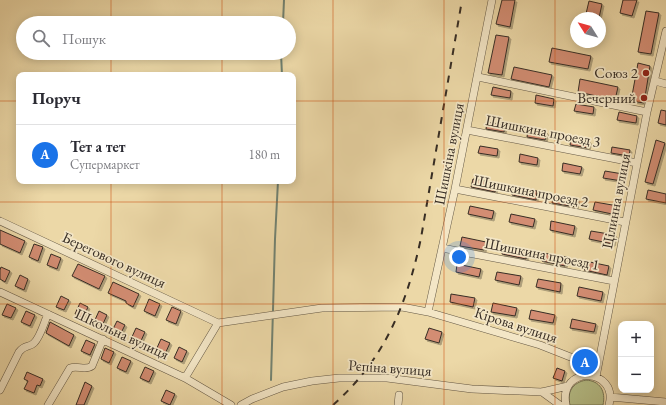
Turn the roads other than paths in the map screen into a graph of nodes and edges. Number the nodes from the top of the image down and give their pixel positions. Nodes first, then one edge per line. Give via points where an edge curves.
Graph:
1 (492, 0) edge
2 (666, 32) edge
3 (478, 77) junction
4 (655, 81) junction
5 (666, 84) edge
6 (647, 112) junction
7 (467, 130) junction
8 (637, 163) junction
9 (456, 189) junction
10 (0, 221) edge
11 (625, 222) junction
12 (442, 248) junction
13 (614, 281) junction
14 (0, 292) edge
15 (428, 312) junction
16 (48, 314) junction
17 (218, 323) junction
18 (103, 339) junction
19 (586, 375) junction
20 (596, 377) junction
21 (186, 378) junction
22 (568, 386) junction
23 (0, 390) edge
24 (542, 392) junction
25 (399, 395) dead end
26 (610, 397) junction
27 (666, 402) edge
28 (48, 405) edge
29 (231, 405) edge
30 (241, 405) edge
31 (398, 405) edge
32 (560, 405) edge
33 (566, 405) edge
34 (609, 405) edge

1 - 3 street, Шишкіна вулиця
2 - 4 street, Цілинна вулиця
3 - 6 street
3 - 7 street, Шишкіна вулиця
4 - 5 street
4 - 6 street, Цілинна вулиця
6 - 8 street, Цілинна вулиця
7 - 8 street, Шишкина проезд 3
7 - 9 street, Шишкіна вулиця
8 - 11 street, Цілинна вулиця
9 - 11 street, Шишкина проезд 2
9 - 12 street, Шишкіна вулиця
10 - 17 street, Берегового вулиця
11 - 13 street, Цілинна вулиця
12 - 13 street, Шишкина проезд 1
12 - 15 street, Шишкіна вулиця
13 - 20 street, Цілинна вулиця
14 - 16 street, Школьна вулиця
15 - 17 street, Кірова вулиця via 402,307 322,308
15 - 19 street, Кірова вулиця via 540,345 573,358 586,369
16 - 18 street, Школьна вулиця
16 - 23 street via 37,340 22,347
17 - 21 street
18 - 21 street, Школьна вулиця
18 - 28 street via 92,366 70,368
19 - 20 street
19 - 22 street, Рєпіна вулиця via 577,378
20 - 26 street via 606,385
21 - 29 street, Школьна вулиця
22 - 24 street, Рєпіна вулиця
22 - 33 street
24 - 30 street, Рєпіна вулиця via 472,389 387,378 339,378 283,387
24 - 32 street
25 - 31 street
26 - 27 street
26 - 34 street

